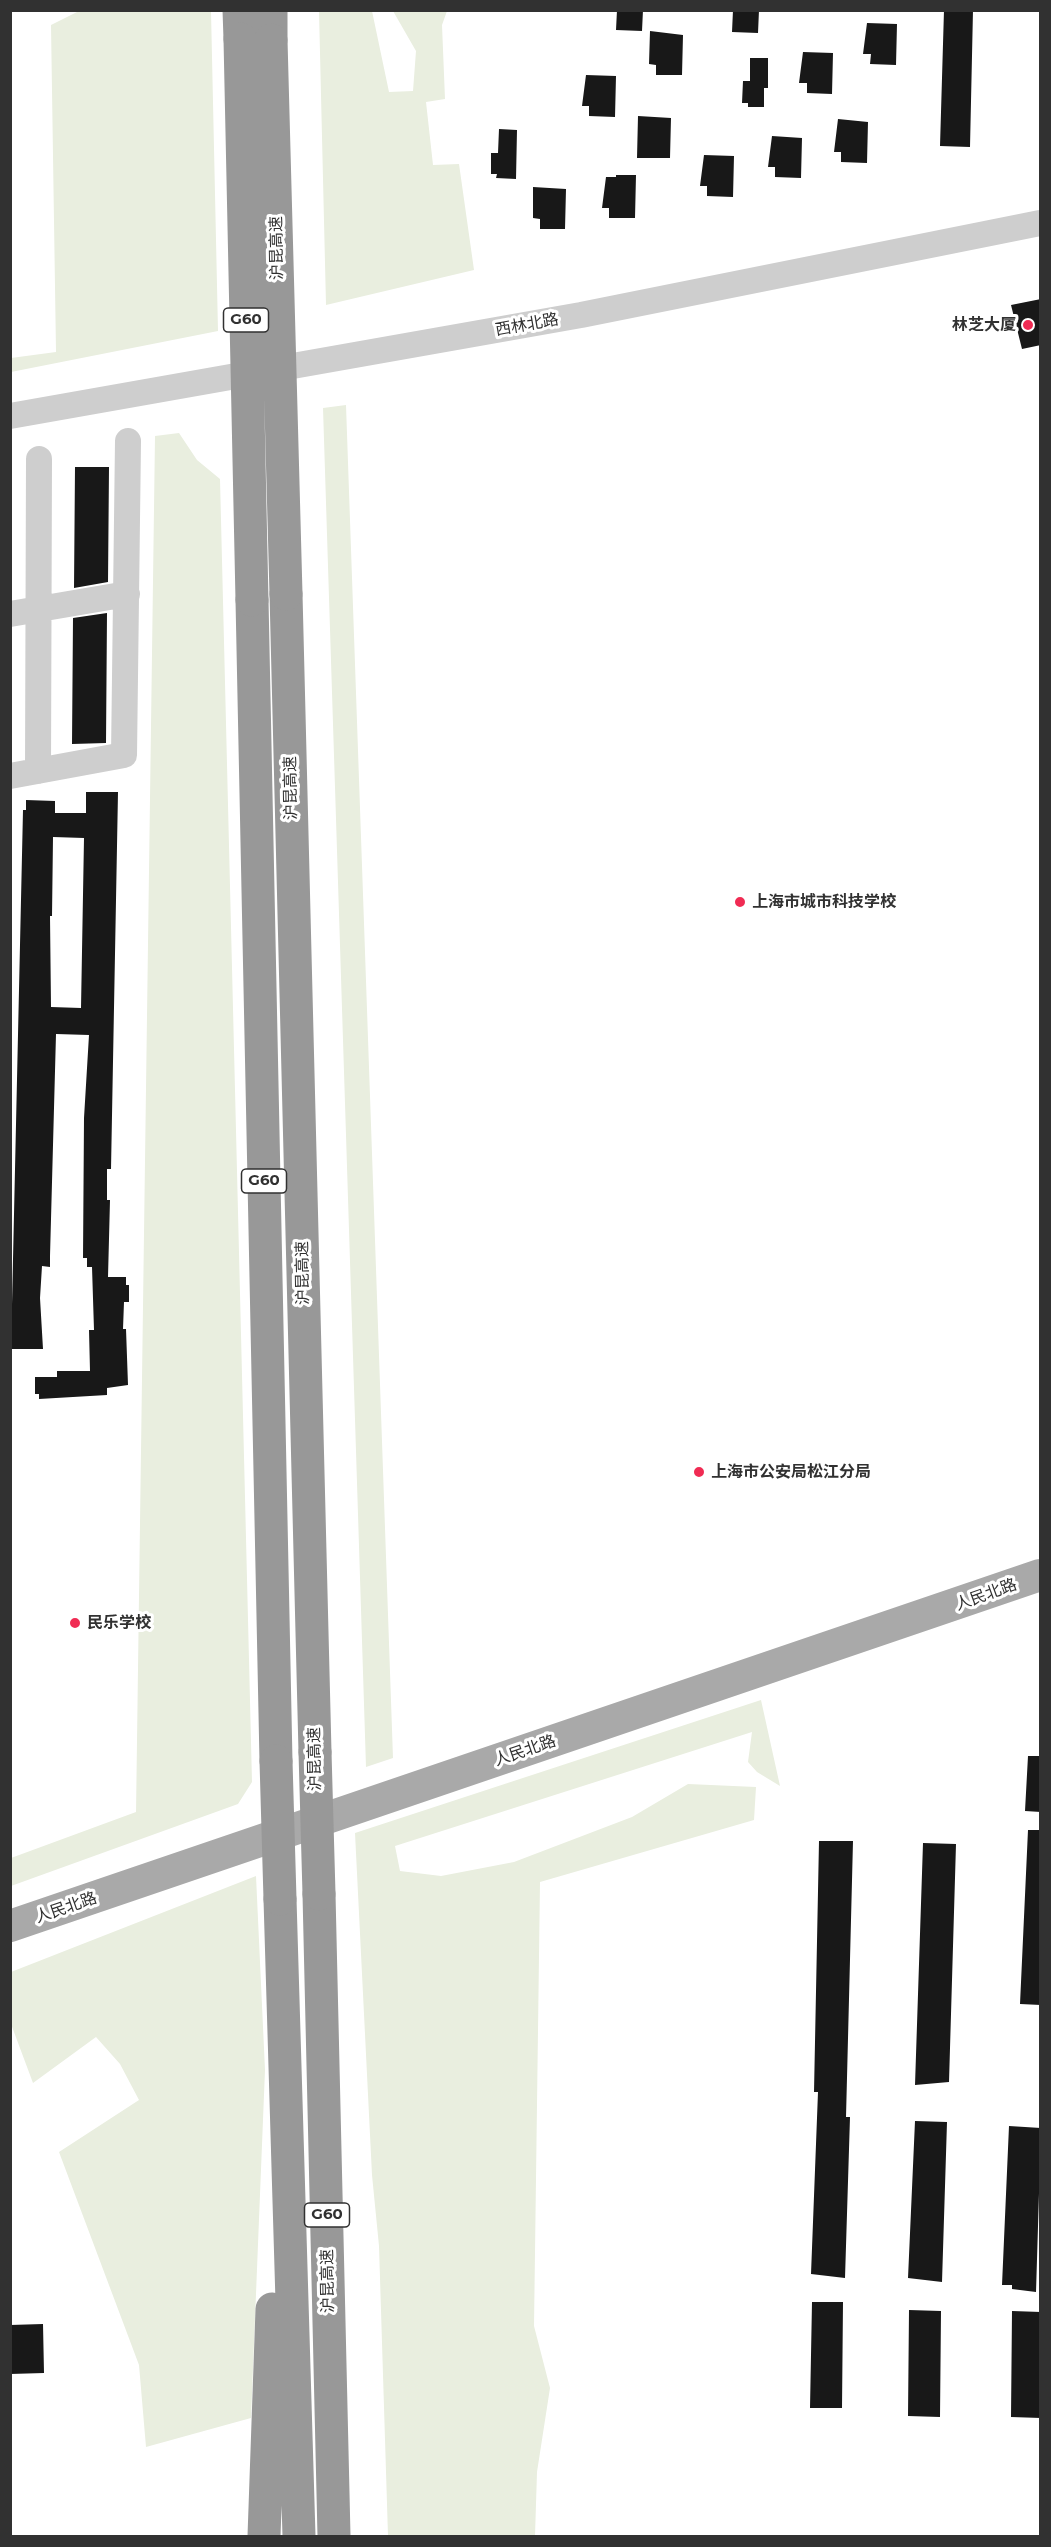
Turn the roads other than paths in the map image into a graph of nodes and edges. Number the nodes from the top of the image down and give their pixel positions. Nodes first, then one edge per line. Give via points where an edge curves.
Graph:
1 (255, 25) edge
2 (1041, 223) edge
3 (10, 416) edge
4 (128, 441) dead end
5 (39, 459) dead end
6 (127, 594) junction
7 (38, 609) junction
8 (10, 614) edge
9 (38, 771) junction
10 (10, 776) edge
11 (1041, 1575) edge
12 (10, 1926) edge
13 (285, 2092) junction
14 (324, 2092) junction
15 (264, 2536) edge
16 (299, 2536) edge
17 (334, 2536) edge
18 (354, 2536) edge

1 - 13 highway, 沪昆高速 / G60, bridge via 252,600
1 - 14 highway, 沪昆高速 / G60, bridge via 286,594
2 - 3 street, 西林北路 via 581,315
4 - 6 street
5 - 7 street
6 - 7 street
6 - 9 street via 123,755
7 - 8 street
7 - 9 street
9 - 10 street
11 - 12 main road, 人民北路
13 - 15 highway
13 - 16 highway, 沪昆高速 / G60
14 - 17 highway, 沪昆高速 / G60
14 - 18 highway

